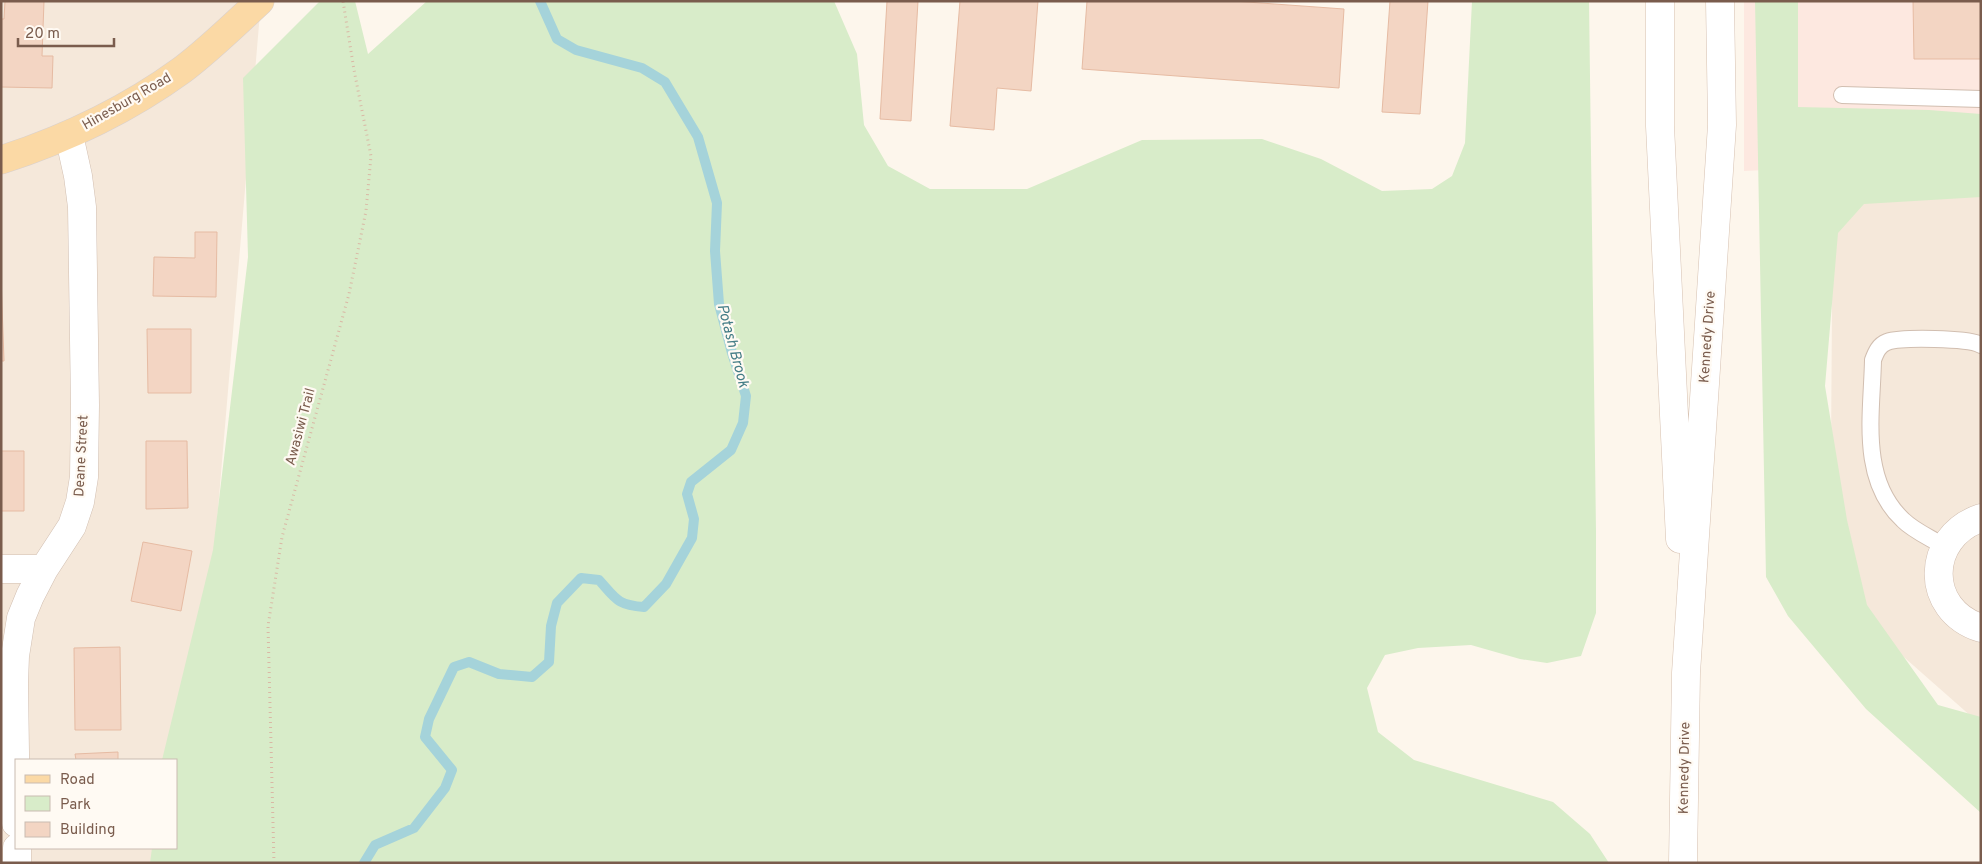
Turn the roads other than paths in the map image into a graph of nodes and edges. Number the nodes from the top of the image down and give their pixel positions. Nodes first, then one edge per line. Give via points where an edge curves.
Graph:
1 (260, 1) edge
2 (1660, 1) edge
3 (1720, 1) edge
4 (1842, 95) dead end
5 (1981, 99) edge
6 (69, 135) junction
7 (1, 160) edge
8 (1981, 345) edge
9 (1981, 518) edge
10 (1945, 547) junction
11 (1, 569) edge
12 (44, 569) junction
13 (1981, 628) edge
14 (1686, 673) junction
15 (15, 759) edge
16 (17, 849) edge
17 (17, 863) edge
18 (1683, 863) edge

1 - 6 main road, Hinesburg Road via 184,68 147,94
2 - 14 main road, Kennedy Drive via 1660,126
3 - 14 main road, Kennedy Drive via 1722,125
4 - 5 lane
6 - 7 main road, Hinesburg Road
6 - 12 main road, Deane Street via 82,207 84,477 72,526
8 - 10 lane via 1969,340 1898,340 1885,342 1873,360 1871,443 1873,466 1880,486 1891,508 1904,521
9 - 10 main road via 1960,528
10 - 13 main road via 1938,572 1944,598 1960,618
11 - 12 main road
12 - 15 main road, Deane Street via 21,618 17,639
14 - 18 main road, Kennedy Drive
16 - 17 main road

